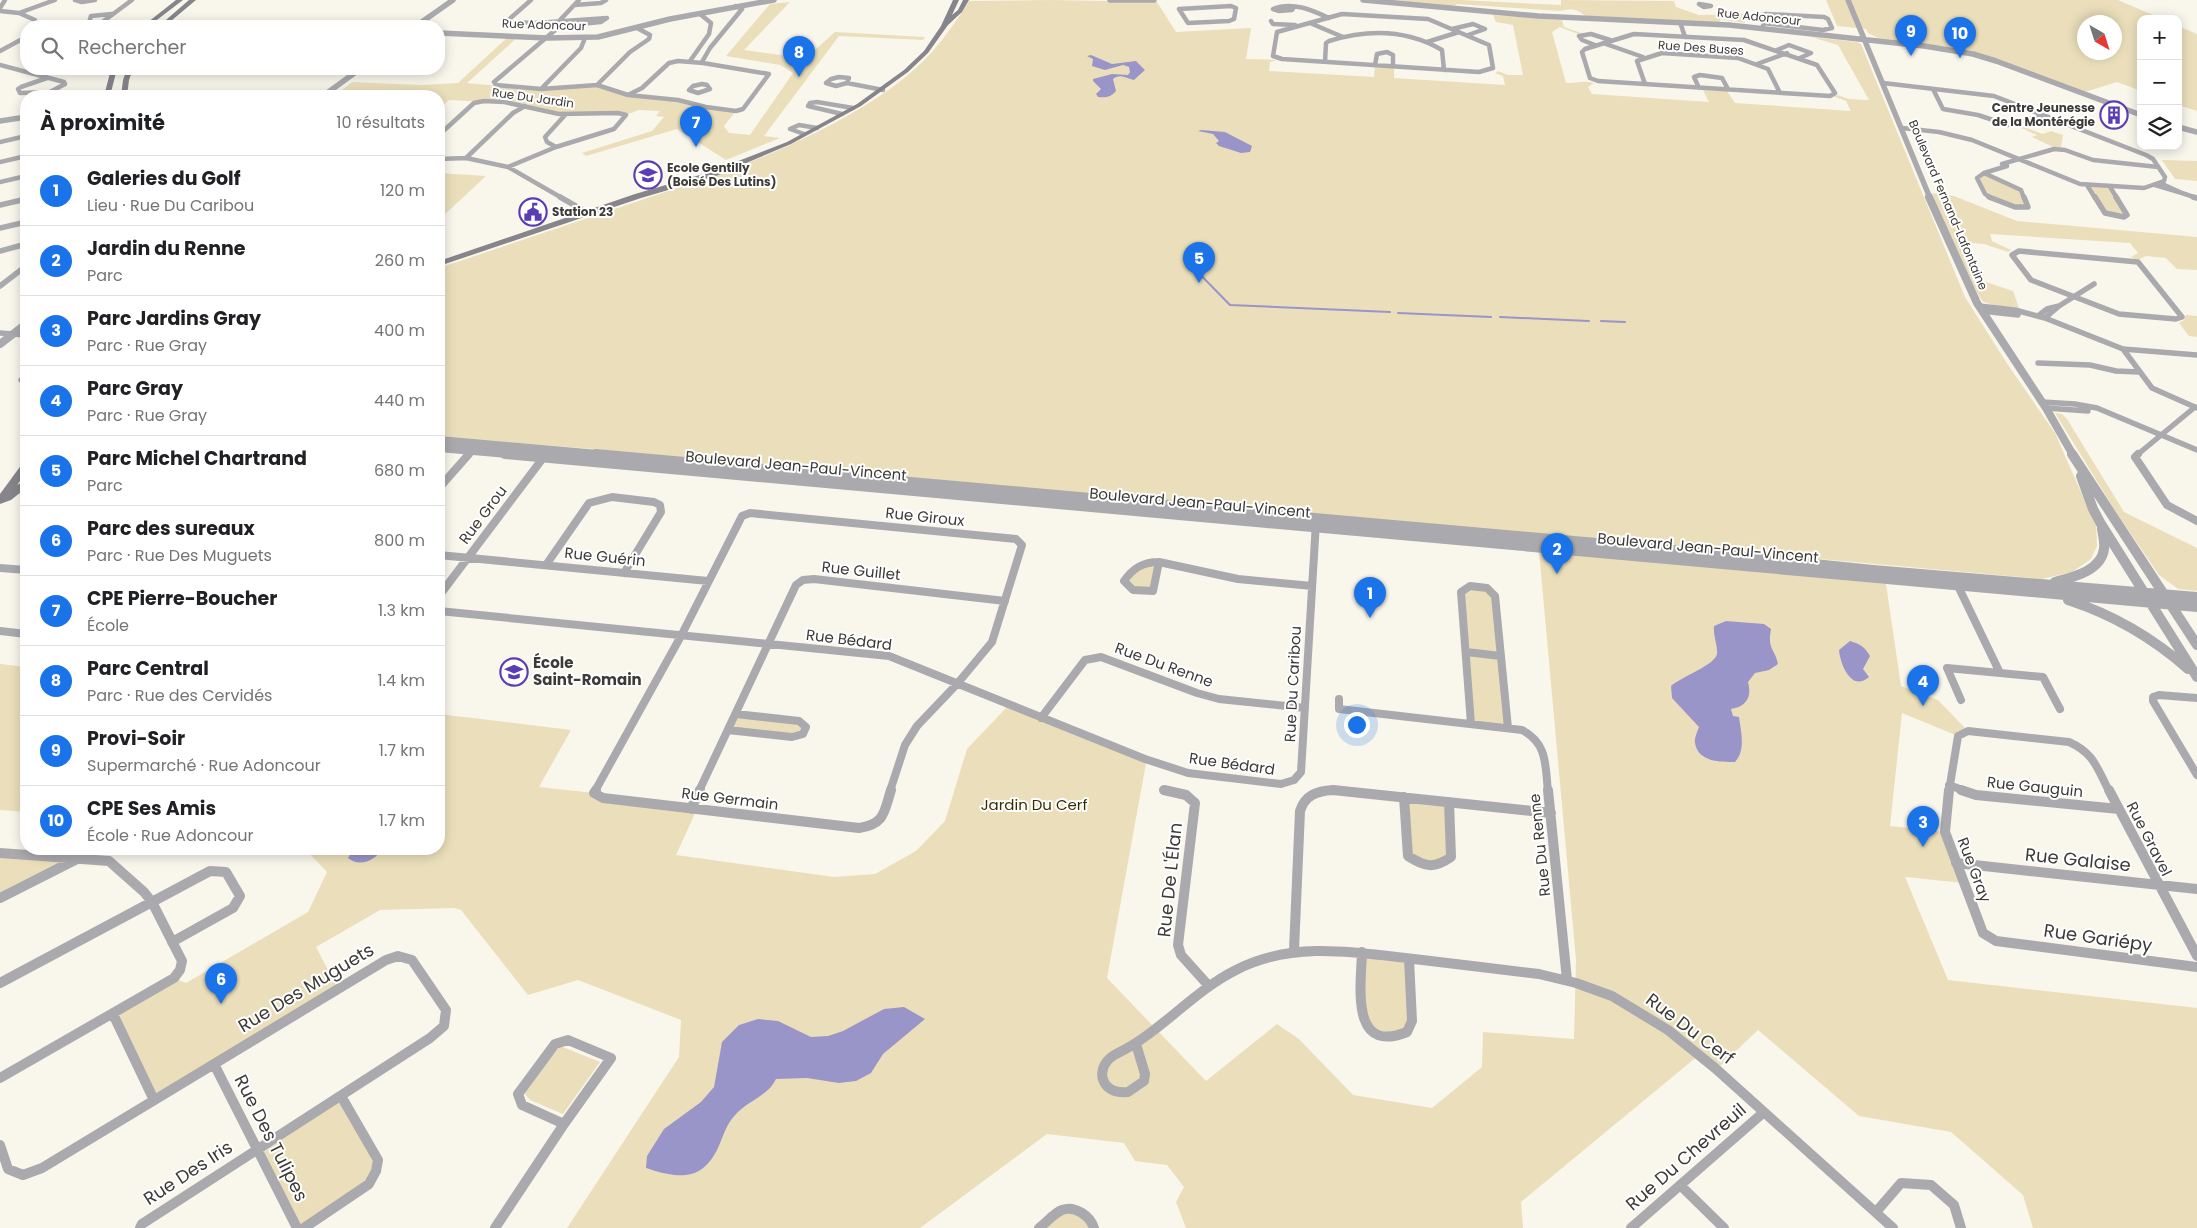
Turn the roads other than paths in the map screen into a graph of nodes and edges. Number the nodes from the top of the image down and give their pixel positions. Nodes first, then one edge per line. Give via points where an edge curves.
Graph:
1 (5, 0) edge
2 (55, 0) edge
3 (76, 0) edge
4 (95, 0) edge
5 (132, 0) edge
6 (180, 0) edge
7 (194, 0) edge
8 (453, 0) edge
9 (531, 0) edge
10 (573, 0) edge
11 (580, 0) edge
12 (606, 0) edge
13 (757, 0) edge
14 (770, 0) edge
15 (956, 0) edge
16 (966, 0) edge
17 (1110, 0) edge
18 (1115, 0) edge
19 (1146, 0) edge
20 (1154, 0) edge
21 (1203, 0) edge
22 (1207, 0) edge
23 (1364, 0) edge
24 (1699, 0) edge
25 (1848, 0) edge
26 (1382, 2) junction
27 (1389, 2) junction
28 (1703, 4) dead end
29 (575, 5) junction
30 (736, 6) junction
31 (1209, 7) junction
32 (1294, 7) dead end
33 (0, 10) edge
34 (19, 12) junction
35 (112, 14) junction
36 (700, 14) junction
37 (1770, 14) junction
38 (1381, 16) junction
39 (1389, 17) junction
40 (1328, 18) junction
41 (35, 20) edge
42 (90, 20) edge
43 (104, 20) edge
44 (154, 20) edge
45 (169, 20) edge
46 (425, 20) edge
47 (560, 20) junction
48 (1271, 21) dead end
49 (1680, 22) junction
50 (1687, 22) junction
51 (1310, 23) junction
52 (1772, 24) junction
53 (1302, 25) junction
54 (560, 26) junction
55 (944, 26) junction
56 (1763, 26) junction
57 (637, 28) junction
58 (1780, 28) junction
59 (1452, 29) junction
60 (1458, 32) junction
61 (445, 33) edge
62 (709, 34) junction
63 (722, 34) junction
64 (1468, 35) junction
65 (1343, 37) junction
66 (1685, 37) junction
67 (1694, 37) junction
68 (547, 38) junction
69 (586, 38) junction
70 (1864, 39) junction
71 (1610, 40) junction
72 (20, 41) edge
73 (1427, 42) junction
74 (1603, 43) junction
75 (1595, 45) junction
76 (1777, 50) junction
77 (0, 51) edge
78 (1787, 53) junction
79 (1643, 57) junction
80 (1800, 58) junction
81 (690, 61) junction
82 (702, 62) junction
83 (1325, 62) junction
84 (1375, 64) junction
85 (1757, 64) junction
86 (0, 65) edge
87 (1393, 66) junction
88 (12, 68) junction
89 (20, 70) edge
90 (1444, 70) junction
91 (0, 72) edge
92 (36, 75) edge
93 (112, 75) edge
94 (128, 75) edge
95 (352, 75) edge
96 (47, 78) junction
97 (848, 83) dead end
98 (1645, 84) junction
99 (597, 85) junction
100 (1884, 85) junction
101 (1699, 88) junction
102 (541, 89) junction
103 (1728, 89) junction
104 (1933, 89) junction
105 (51, 90) edge
106 (109, 90) edge
107 (125, 90) edge
108 (332, 90) edge
109 (882, 90) junction
110 (20, 92) edge
111 (692, 92) dead end
112 (1780, 92) junction
113 (628, 95) junction
114 (678, 100) junction
115 (525, 106) junction
116 (853, 108) junction
117 (566, 114) junction
118 (842, 114) junction
119 (2137, 114) edge
120 (2044, 115) junction
121 (20, 116) edge
122 (0, 120) edge
123 (817, 128) junction
124 (2182, 128) edge
125 (445, 130) edge
126 (1903, 130) junction
127 (2197, 132) edge
128 (804, 134) junction
129 (20, 137) edge
130 (0, 142) edge
131 (556, 147) junction
132 (20, 157) edge
133 (445, 158) edge
134 (466, 158) junction
135 (2021, 160) junction
136 (0, 162) edge
137 (508, 167) junction
138 (2158, 167) junction
139 (1984, 173) junction
140 (20, 177) edge
141 (0, 182) edge
142 (2158, 184) junction
143 (2087, 185) junction
144 (2110, 187) junction
145 (2197, 198) edge
146 (20, 200) edge
147 (0, 205) edge
148 (588, 213) junction
149 (20, 223) edge
150 (0, 228) edge
151 (20, 246) edge
152 (0, 251) edge
153 (445, 262) edge
154 (20, 271) edge
155 (11, 278) junction
156 (0, 280) edge
157 (2094, 284) dead end
158 (0, 286) edge
159 (2074, 297) junction
160 (2059, 306) junction
161 (1981, 309) junction
162 (2038, 316) junction
163 (2045, 318) junction
164 (20, 329) edge
165 (0, 333) edge
166 (13, 334) junction
167 (20, 335) edge
168 (0, 344) edge
169 (2123, 349) junction
170 (2197, 355) edge
171 (2038, 363) dead end
172 (2139, 372) junction
173 (2044, 405) junction
174 (2196, 408) edge
175 (2163, 434) junction
176 (445, 441) edge
177 (445, 449) edge
178 (550, 450) junction
179 (2197, 450) edge
180 (472, 451) junction
181 (544, 458) junction
182 (2076, 461) junction
183 (20, 474) edge
184 (445, 481) edge
185 (20, 487) edge
186 (0, 502) edge
187 (1316, 518) junction
188 (2197, 521) edge
189 (2101, 524) junction
190 (1315, 528) junction
191 (445, 556) edge
192 (468, 558) junction
193 (1159, 562) junction
194 (546, 565) junction
195 (0, 568) edge
196 (20, 570) edge
197 (624, 573) junction
198 (708, 581) junction
199 (1956, 581) junction
200 (2044, 584) junction
201 (1312, 586) junction
202 (445, 588) edge
203 (2032, 593) junction
204 (2145, 593) junction
205 (2164, 594) junction
206 (2197, 597) edge
207 (1005, 602) junction
208 (2150, 603) junction
209 (2171, 604) junction
210 (2197, 606) edge
211 (445, 613) edge
212 (0, 631) edge
213 (20, 633) edge
214 (681, 636) junction
215 (768, 644) junction
216 (2197, 645) edge
217 (1466, 652) junction
218 (1501, 656) junction
219 (2000, 672) junction
220 (2197, 677) edge
221 (957, 684) junction
222 (2197, 698) edge
223 (1339, 699) dead end
224 (1961, 700) dead end
225 (1305, 708) junction
226 (2060, 709) dead end
227 (736, 714) junction
228 (1041, 718) junction
229 (1471, 724) junction
230 (1508, 728) junction
231 (728, 730) junction
232 (2070, 742) joint
233 (2197, 775) edge
234 (1294, 780) joint
235 (1949, 785) junction
236 (1164, 790) dead end
237 (1404, 797) junction
238 (1449, 802) junction
239 (692, 809) junction
240 (2119, 809) junction
241 (1551, 813) junction
242 (0, 853) edge
243 (20, 855) edge
244 (25, 855) edge
245 (76, 859) junction
246 (1956, 863) junction
247 (2158, 885) junction
248 (2197, 889) edge
249 (0, 898) edge
250 (152, 902) junction
251 (1996, 941) joint
252 (172, 942) junction
253 (1294, 950) junction
254 (1362, 952) junction
255 (2197, 956) edge
256 (1409, 959) junction
257 (2197, 967) edge
258 (1568, 980) junction
259 (0, 983) edge
260 (1208, 985) junction
261 (112, 1014) junction
262 (1136, 1044) junction
263 (214, 1064) junction
264 (0, 1078) edge
265 (341, 1096) junction
266 (154, 1100) junction
267 (1764, 1112) junction
268 (564, 1124) junction
269 (0, 1145) edge
270 (258, 1150) junction
271 (1680, 1185) junction
272 (1876, 1212) junction
273 (140, 1228) edge
274 (298, 1228) edge
275 (304, 1228) edge
276 (495, 1228) edge
277 (1039, 1228) edge
278 (1094, 1228) edge
279 (1631, 1228) edge
280 (1724, 1228) edge
281 (1893, 1228) edge
282 (1962, 1228) edge

1 - 33 street
2 - 34 street
3 - 4 street
5 - 35 street
6 - 44 main road
7 - 45 main road
8 - 46 street
9 - 47 street via 506,22 531,24
10 - 11 street
11 - 29 street
12 - 29 street
13 - 30 street, Rue Adoncour
14 - 30 street, Rue Adoncour
15 - 55 main road
16 - 55 main road via 960,11
17 - 18 street
18 - 19 street
19 - 20 street
21 - 31 street
22 - 31 street
23 - 26 street, Rue Adoncour
24 - 28 street
25 - 70 street, Boulevard Fernand-Lafontaine
26 - 27 street, Rue Adoncour
26 - 38 street
27 - 39 street
27 - 49 street, Rue Adoncour via 1530,16
29 - 47 street
30 - 36 street, Rue Adoncour
30 - 63 street via 742,9
31 - 31 street via 1235,6 1234,19 1190,23 1186,22 1179,9
32 - 40 street via 1308,8
33 - 34 street
34 - 41 street
35 - 42 street via 91,16
35 - 43 street
36 - 57 street, Rue Adoncour
36 - 62 street via 711,24
37 - 52 street
37 - 56 street via 1762,15
37 - 58 street via 1824,17 1832,28
38 - 39 street
38 - 40 street via 1342,14
39 - 59 street via 1428,20
40 - 51 street
47 - 54 street
47 - 54 street via 607,18 602,22
48 - 53 street
49 - 50 street, Rue Adoncour
49 - 66 street
50 - 56 street, Rue Adoncour
50 - 67 street
51 - 53 street
51 - 65 street
52 - 56 street
52 - 58 street
53 - 83 street via 1277,32 1273,56
54 - 68 street
55 - 109 main road via 926,52
56 - 58 street, Rue Adoncour
57 - 69 street, Rue Adoncour
57 - 99 street via 650,35 649,39 630,52
58 - 70 street, Rue Adoncour
59 - 60 street
59 - 64 street via 1470,23 1485,28
60 - 64 street
60 - 73 street
61 - 68 street, Rue Adoncour
62 - 63 street
62 - 81 street
63 - 82 street
64 - 90 street via 1489,45 1493,68 1479,72
65 - 73 street via 1364,32 1408,36
65 - 83 street via 1326,43
66 - 67 street
66 - 71 street via 1634,34
67 - 76 street via 1744,40
68 - 69 street, Rue Adoncour
68 - 102 street via 494,82 496,85
69 - 102 street via 581,48
70 - 100 street, Boulevard Fernand-Lafontaine
70 - 119 street, Rue Adoncour via 1972,54
71 - 74 street
71 - 75 street via 1593,34 1579,36
72 - 77 street
73 - 90 street via 1442,50
74 - 75 street
74 - 79 street, Rue Des Buses
75 - 98 street via 1582,52 1592,79
76 - 78 street
76 - 80 street via 1789,45 1810,52
78 - 80 street
78 - 85 street, Rue Des Buses
79 - 85 street, Rue Des Buses via 1671,54 1738,58
79 - 98 street, Rue Des Buses via 1636,61
80 - 112 street via 1818,65 1834,93 1830,96
81 - 82 street
81 - 113 street via 669,63 642,88
82 - 114 street via 768,74 744,109 736,111
83 - 84 street
84 - 87 street
84 - 87 street via 1377,54 1387,52 1394,55
85 - 112 street, Rue Des Buses via 1770,71
86 - 88 street
87 - 90 street
88 - 89 street
88 - 91 street
92 - 96 street
93 - 106 main road
94 - 107 main road
95 - 108 street
96 - 105 street via 64,82 64,85
96 - 110 street via 21,87
97 - 109 street
98 - 101 street
99 - 102 street
99 - 113 street
100 - 104 street
100 - 126 street, Boulevard Fernand-Lafontaine
101 - 103 street
101 - 103 street via 1694,77 1700,75 1722,78
103 - 112 street
104 - 120 street via 1994,96
104 - 120 street via 1943,109 1978,115 2002,124
109 - 116 main road
111 - 114 street
113 - 114 street
115 - 117 street, Rue Du Jardin
115 - 125 street, Rue Du Jardin via 502,102 474,103
115 - 134 street via 513,113
116 - 118 main road
116 - 118 street via 817,102 808,106
117 - 131 street via 545,137
117 - 131 street, Rue Du Jardin via 626,115 610,131
118 - 123 main road
120 - 138 street via 2146,155
121 - 122 street
123 - 128 main road
123 - 128 street via 799,125 790,129
124 - 127 street
126 - 135 street via 1972,140
126 - 161 street, Boulevard Fernand-Lafontaine via 1948,242
128 - 148 main road via 770,152
129 - 130 street
131 - 137 street, Rue Du Jardin
132 - 136 street
133 - 134 street
134 - 137 street
135 - 138 street via 2054,149 2093,160
135 - 139 street via 2021,163
135 - 143 street
137 - 148 street
138 - 142 street via 2165,177
139 - 139 street via 1977,178 1985,194 2015,207 2028,207 2021,190
140 - 141 street
142 - 144 street via 2144,188
142 - 145 street
143 - 144 street
143 - 144 street via 2105,213 2127,215
146 - 147 street
148 - 153 main road
149 - 150 street
151 - 152 street
154 - 155 street
155 - 156 street
155 - 158 street
157 - 159 street
159 - 159 street via 2126,316 2182,317 2133,260 2019,252 2012,255 2027,277
159 - 160 street
160 - 162 street
160 - 163 street
161 - 162 street
161 - 173 street, Boulevard Fernand-Lafontaine
162 - 163 street
163 - 169 street
164 - 166 street
165 - 166 street
166 - 167 street
166 - 168 street
169 - 170 street
169 - 172 street
171 - 172 street via 2090,365
172 - 174 street via 2152,388
173 - 175 street via 2107,413
173 - 182 street, Boulevard Fernand-Lafontaine
174 - 175 street
175 - 179 street
175 - 188 street via 2135,457 2167,505
176 - 178 street, Boulevard Jean-Paul-Vincent
177 - 180 street, Boulevard Jean-Paul-Vincent
178 - 181 street, Rue Grou
178 - 187 street, Boulevard Jean-Paul-Vincent
180 - 181 street, Boulevard Jean-Paul-Vincent
180 - 184 street
181 - 190 street, Boulevard Jean-Paul-Vincent
181 - 192 street, Rue Grou
182 - 189 street, Boulevard Fernand-Lafontaine
182 - 205 street, Boulevard Fernand-Lafontaine
183 - 186 main road
185 - 186 main road
187 - 190 street, Rue Du Caribou
187 - 199 street, Boulevard Jean-Paul-Vincent
189 - 200 street via 2104,549 2101,559 2090,569 2069,579
189 - 204 street, Boulevard Fernand-Lafontaine
190 - 199 street, Boulevard Jean-Paul-Vincent
190 - 201 street, Rue Du Caribou
191 - 192 street, Rue Guérin
192 - 194 street, Rue Guérin
192 - 202 street, Rue Grou
193 - 193 street via 1146,561 1129,573 1124,581 1133,590 1153,591
193 - 201 street via 1238,579
194 - 197 street, Rue Guérin
194 - 197 street via 588,503 596,498 654,502 660,505 661,512
195 - 196 street
197 - 198 street, Rue Guérin
198 - 207 street, Rue Giroux via 742,516 750,513 1016,539 1022,545
198 - 214 street
199 - 200 street, Boulevard Jean-Paul-Vincent
199 - 203 street, Boulevard Jean-Paul-Vincent
199 - 219 street
200 - 204 street, Boulevard Jean-Paul-Vincent
201 - 225 street, Rue Du Caribou
203 - 208 street, Boulevard Jean-Paul-Vincent
203 - 220 street via 2091,607 2129,624 2166,648
204 - 205 street, Boulevard Jean-Paul-Vincent
204 - 208 street, Boulevard Fernand-Lafontaine
205 - 206 street, Boulevard Jean-Paul-Vincent
205 - 209 street, Boulevard Fernand-Lafontaine
207 - 215 street, Rue Guillet via 803,580 796,585
207 - 221 street, Rue Giroux via 992,642
208 - 209 street, Boulevard Jean-Paul-Vincent
208 - 220 street, Boulevard Fernand-Lafontaine
209 - 210 street, Boulevard Jean-Paul-Vincent
209 - 216 street, Boulevard Fernand-Lafontaine
211 - 214 street, Rue Bédard
212 - 213 street
214 - 215 street, Rue Bédard
214 - 239 street, Rue Germain via 594,793 603,798
215 - 221 street, Rue Bédard via 889,656
215 - 227 street, Rue Guillet
217 - 218 street
217 - 218 street via 1462,592 1470,586 1486,588 1495,596
217 - 229 street
218 - 230 street
219 - 224 street via 1947,668
219 - 226 street via 2043,677
221 - 228 street, Rue Bédard
221 - 239 street, Rue Germain via 905,745 881,820 872,826 859,828
222 - 233 street via 2153,697
223 - 229 street, Rue Du Renne via 1339,710
225 - 228 street, Rue Du Renne via 1219,699 1101,657 1085,660
225 - 234 street, Rue Du Caribou via 1301,772
227 - 231 street, Rue Guillet
227 - 231 street via 799,720 806,727 803,734 792,737
228 - 234 street, Rue Bédard via 1188,773 1281,784
229 - 230 street, Rue Du Renne
230 - 241 street, Rue Du Renne via 1522,730 1541,744
231 - 239 street, Rue Guillet
232 - 235 street, Rue Gray via 1962,733 1958,736
232 - 240 street, Rue Gravel via 2092,758
235 - 240 street, Rue Gauguin via 1976,795
235 - 246 street, Rue Gray via 1945,832
236 - 260 street, Rue De L'Élan via 1185,794 1194,803 1178,945 1181,955
237 - 238 street
237 - 238 street via 1408,856 1420,864 1440,865 1451,857
237 - 253 street via 1322,790 1302,802
238 - 241 street
240 - 247 street, Rue Gravel
241 - 258 street, Rue Du Renne
242 - 243 street
244 - 245 street
245 - 249 street
245 - 250 street via 109,862
246 - 247 street, Rue Galaise
246 - 251 street, Rue Gray via 1984,933
247 - 248 street, Rue Galaise
247 - 255 street, Rue Gravel
250 - 252 street
250 - 252 street via 210,871 226,872 240,896 234,908
250 - 259 street
251 - 257 street, Rue Gariépy
252 - 261 street via 182,961 174,978
253 - 254 street, Rue Du Cerf
253 - 260 street, Rue Du Cerf via 1238,968
254 - 256 street, Rue Du Cerf
254 - 256 street via 1363,1014 1366,1026 1378,1036 1396,1038 1407,1032 1412,1021
256 - 258 street, Rue Du Cerf
258 - 267 street, Rue Du Cerf via 1603,992 1660,1024
260 - 262 street, Rue Du Cerf
261 - 264 street
261 - 266 street
262 - 262 street, Rue Du Cerf via 1113,1056 1103,1066 1102,1079 1112,1090 1131,1091 1144,1081
263 - 265 street, Rue Des Muguets via 386,960 398,956 412,960 446,1010 444,1026
263 - 266 street, Rue Des Muguets
263 - 270 street, Rue Des Tulipes
265 - 270 street, Rue Des Muguets
265 - 275 street via 378,1160 376,1171 369,1184
266 - 269 street, Rue Des Muguets via 42,1168 23,1174 8,1169
267 - 271 street, Rue Du Chevreuil
267 - 272 street, Rue Du Cerf
268 - 268 street via 611,1058 568,1040 555,1044 518,1094 522,1104
268 - 276 street
270 - 273 street, Rue Des Iris
270 - 274 street, Rue Des Tulipes
271 - 279 street, Rue Du Chevreuil
271 - 280 street
272 - 281 street, Rue Du Cerf
272 - 282 street via 1901,1183 1931,1185 1954,1205
277 - 278 street via 1062,1210 1078,1210 1092,1221

